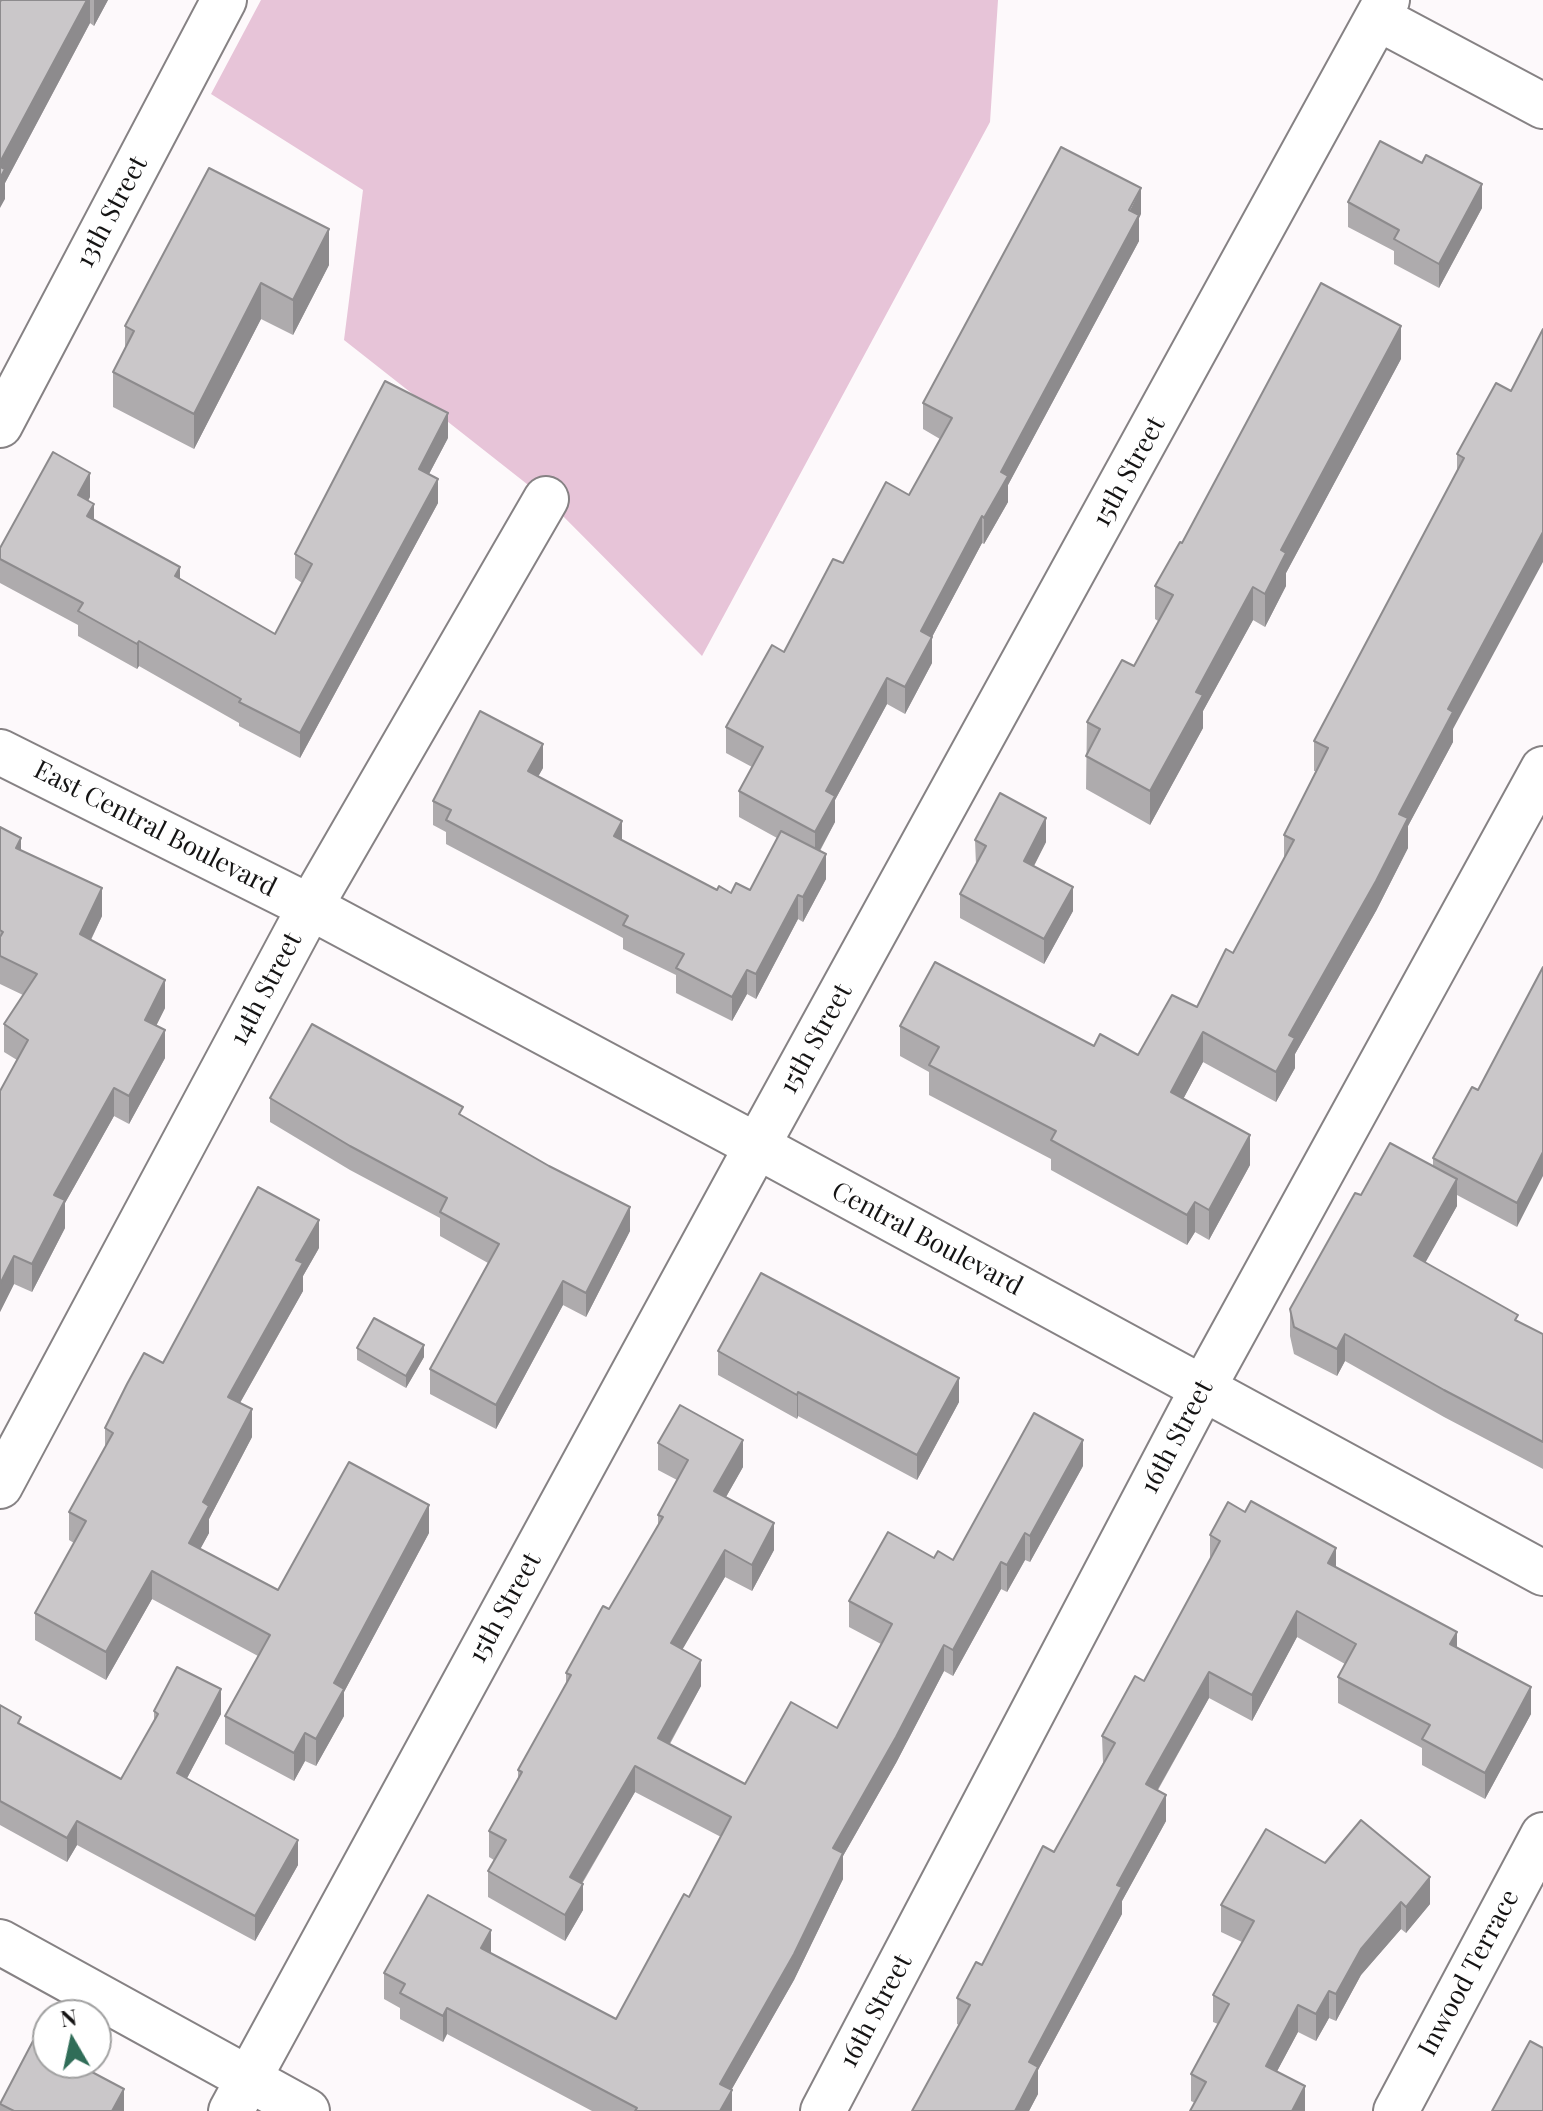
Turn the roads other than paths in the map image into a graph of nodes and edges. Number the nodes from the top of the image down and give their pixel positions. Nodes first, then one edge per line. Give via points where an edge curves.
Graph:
1 (224, 0) edge
2 (1382, 9) edge
3 (1543, 106) edge
4 (0, 425) edge
5 (546, 499) dead end
6 (0, 752) edge
7 (1543, 769) edge
8 (310, 907) junction
9 (757, 1146) junction
10 (1203, 1388) junction
11 (0, 1486) edge
12 (1543, 1573) edge
13 (1543, 1835) edge
14 (0, 1942) edge
15 (240, 2096) edge
16 (307, 2111) edge
17 (823, 2111) edge
18 (1396, 2111) edge

1 - 4 street, 13th Street
2 - 3 street
2 - 9 street, 15th Street
5 - 8 street, 14th Street
6 - 8 street, East Central Boulevard
7 - 10 street, 16th Street
8 - 9 street, Central Boulevard
8 - 11 street, 14th Street
9 - 10 street, Central Boulevard
9 - 15 street, 15th Street
10 - 12 street, Central Boulevard
10 - 17 street, 16th Street
13 - 18 street, Inwood Terrace
14 - 15 street
15 - 16 street

